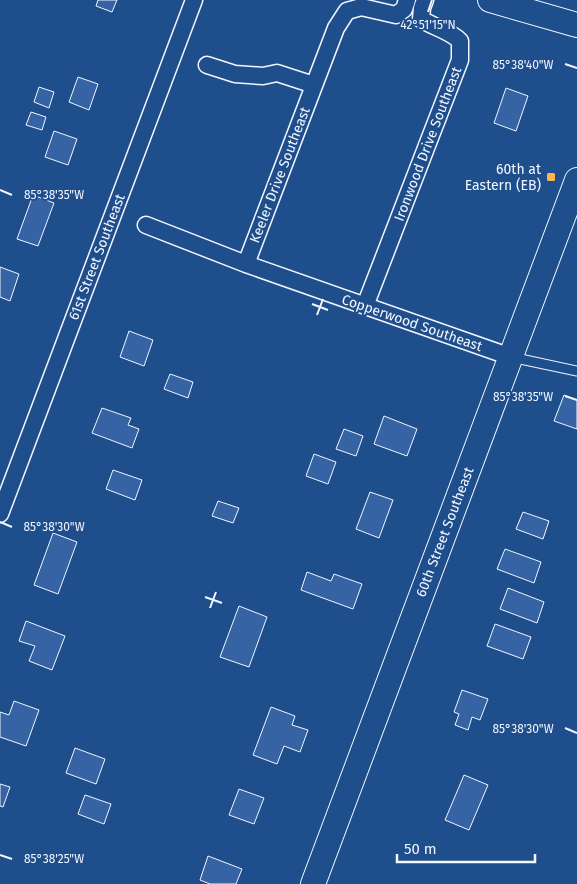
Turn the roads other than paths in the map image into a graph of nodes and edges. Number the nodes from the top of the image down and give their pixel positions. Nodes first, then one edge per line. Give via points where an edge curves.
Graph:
1 (194, 0) edge
2 (407, 0) edge
3 (425, 0) edge
4 (490, 0) edge
5 (577, 25) edge
6 (207, 65) dead end
7 (314, 85) junction
8 (577, 180) edge
9 (146, 225) dead end
10 (246, 264) junction
11 (365, 306) junction
12 (511, 357) junction
13 (577, 371) edge
14 (0, 514) edge
15 (314, 884) edge

1 - 14 street, 61st Street Southeast
2 - 7 street, Keeler Drive Southeast via 404,9 396,15 361,7 347,11 336,28
3 - 11 street, Ironwood Drive Southeast via 421,19 454,34 460,41 460,60
4 - 5 main road
6 - 7 street via 235,74 263,76 277,73
7 - 10 street, Keeler Drive Southeast
8 - 12 main road, 60th Street Southeast
9 - 10 street, Copperwood Southeast
10 - 11 street, Copperwood Southeast
11 - 12 street, Copperwood Southeast
12 - 13 lane
12 - 15 main road, 60th Street Southeast

